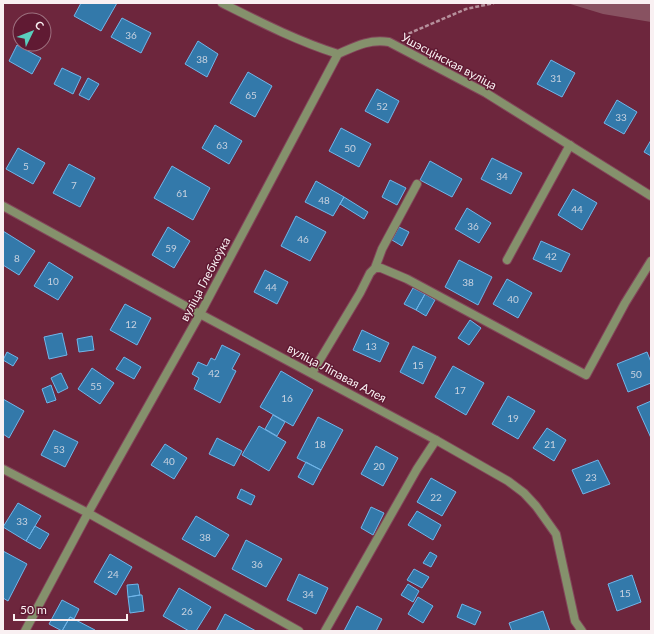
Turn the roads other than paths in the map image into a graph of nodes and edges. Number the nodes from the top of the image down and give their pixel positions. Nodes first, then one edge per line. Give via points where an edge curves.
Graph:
1 (222, 3) edge
2 (338, 54) junction
3 (570, 145) junction
4 (417, 184) dead end
5 (651, 196) edge
6 (3, 206) edge
7 (507, 260) dead end
8 (651, 261) edge
9 (375, 268) junction
10 (200, 314) junction
11 (312, 373) junction
12 (436, 440) junction
13 (3, 469) edge
14 (88, 513) junction
15 (25, 631) edge
16 (299, 631) edge
17 (325, 631) edge
18 (582, 631) edge

1 - 2 street via 266,26
2 - 3 street, Ушэсцінская вуліца via 364,42 389,42 486,93
2 - 10 street, вуліца Глебкоўка
3 - 5 street, Ушэсцінская вуліца
3 - 7 street
4 - 9 street via 382,249
6 - 10 street, вуліца Ліпавая Алея
8 - 9 street via 586,375 407,280 381,268
9 - 11 street
10 - 11 street, вуліца Ліпавая Алея
10 - 14 street, вуліца Глебкоўка
11 - 12 street, вуліца Ліпавая Алея
12 - 17 street
12 - 18 street, вуліца Ліпавая Алея via 508,481 536,506 556,534 575,621
13 - 14 street
14 - 15 street, вуліца Глебкоўка
14 - 16 street

